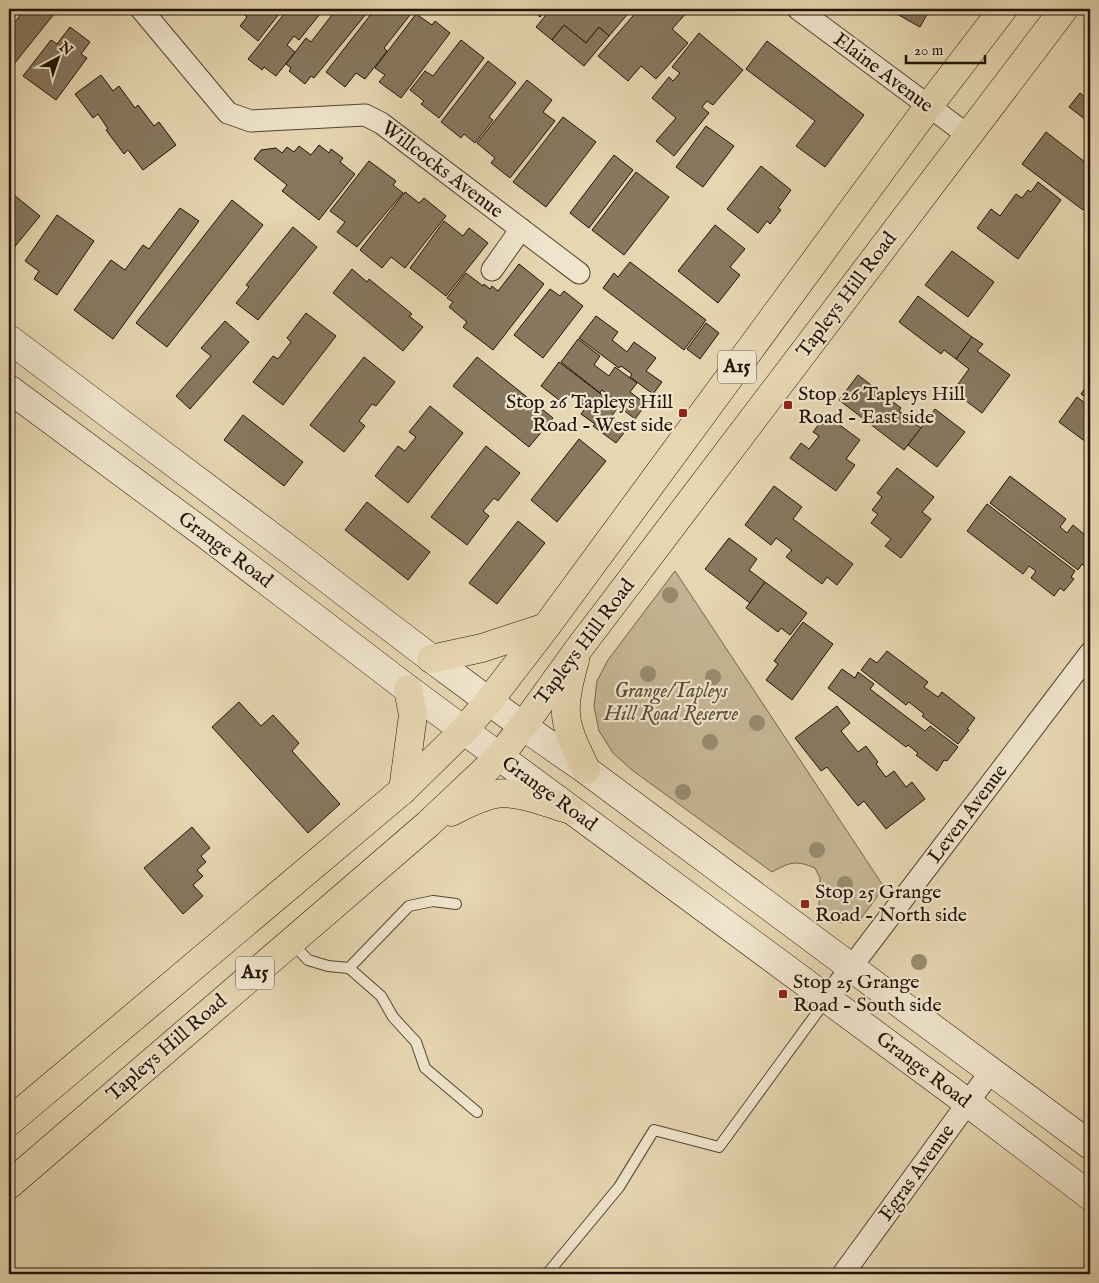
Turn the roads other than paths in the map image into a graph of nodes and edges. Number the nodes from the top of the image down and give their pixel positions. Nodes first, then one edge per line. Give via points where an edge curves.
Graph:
1 (141, 9) edge
2 (798, 9) edge
3 (1003, 9) edge
4 (1064, 9) edge
5 (928, 106) junction
6 (969, 136) junction
7 (521, 229) junction
8 (492, 270) dead end
9 (579, 273) dead end
10 (9, 339) edge
11 (9, 388) edge
12 (546, 627) junction
13 (577, 651) junction
14 (1090, 652) edge
15 (432, 659) junction
16 (408, 689) junction
17 (489, 701) junction
18 (523, 726) junction
19 (464, 730) junction
20 (499, 757) junction
21 (586, 770) junction
22 (403, 790) junction
23 (571, 810) junction
24 (428, 824) junction
25 (456, 904) dead end
26 (291, 942) junction
27 (852, 967) junction
28 (349, 968) junction
29 (827, 999) junction
30 (991, 1071) junction
31 (968, 1103) junction
32 (477, 1112) dead end
33 (9, 1122) edge
34 (1090, 1145) edge
35 (9, 1185) edge
36 (1090, 1196) edge
37 (547, 1274) edge
38 (843, 1274) edge

1 - 7 street, Willcocks Avenue via 228,113 251,121 364,115 381,123
2 - 5 street, Elaine Avenue
3 - 5 main road, Tapleys Hill Road / A15
4 - 6 main road, Tapleys Hill Road / A15
5 - 6 street, Elaine Avenue
5 - 12 main road, Tapleys Hill Road / A15
6 - 13 main road, Tapleys Hill Road / A15
7 - 8 street, Willcocks Avenue
7 - 9 street, Willcocks Avenue
10 - 15 main road, Grange Road
11 - 16 main road, Grange Road
12 - 15 main road via 482,648
12 - 17 main road, Tapleys Hill Road / A15
13 - 18 main road, Tapleys Hill Road / A15
13 - 21 main road via 568,688 567,721
14 - 27 street, Leven Avenue
15 - 17 main road, Grange Road
16 - 19 main road, Grange Road
16 - 22 main road via 413,715
17 - 18 main road, Grange Road
17 - 19 main road, Tapleys Hill Road / A15
18 - 20 main road, Tapleys Hill Road / A15
18 - 21 main road, Grange Road
19 - 20 main road, Grange Road
19 - 22 main road, Tapleys Hill Road / A15
20 - 23 main road, Grange Road
20 - 24 main road, Tapleys Hill Road / A15
21 - 27 main road, Grange Road
22 - 33 main road, Tapleys Hill Road / A15
23 - 24 main road via 522,795 496,794 478,799
23 - 29 main road, Grange Road
24 - 26 main road, Tapleys Hill Road / A15
25 - 28 lane via 433,901 409,906
26 - 28 lane via 308,960
26 - 35 main road, Tapleys Hill Road / A15
27 - 29 street, Leven Avenue
27 - 30 main road, Grange Road
28 - 32 lane via 381,996 393,1017 416,1042 425,1068
29 - 31 main road, Grange Road
29 - 37 lane via 719,1147 654,1130 619,1187
30 - 31 street, Egras Avenue
30 - 34 main road, Grange Road
31 - 36 main road, Grange Road
31 - 38 street, Egras Avenue

